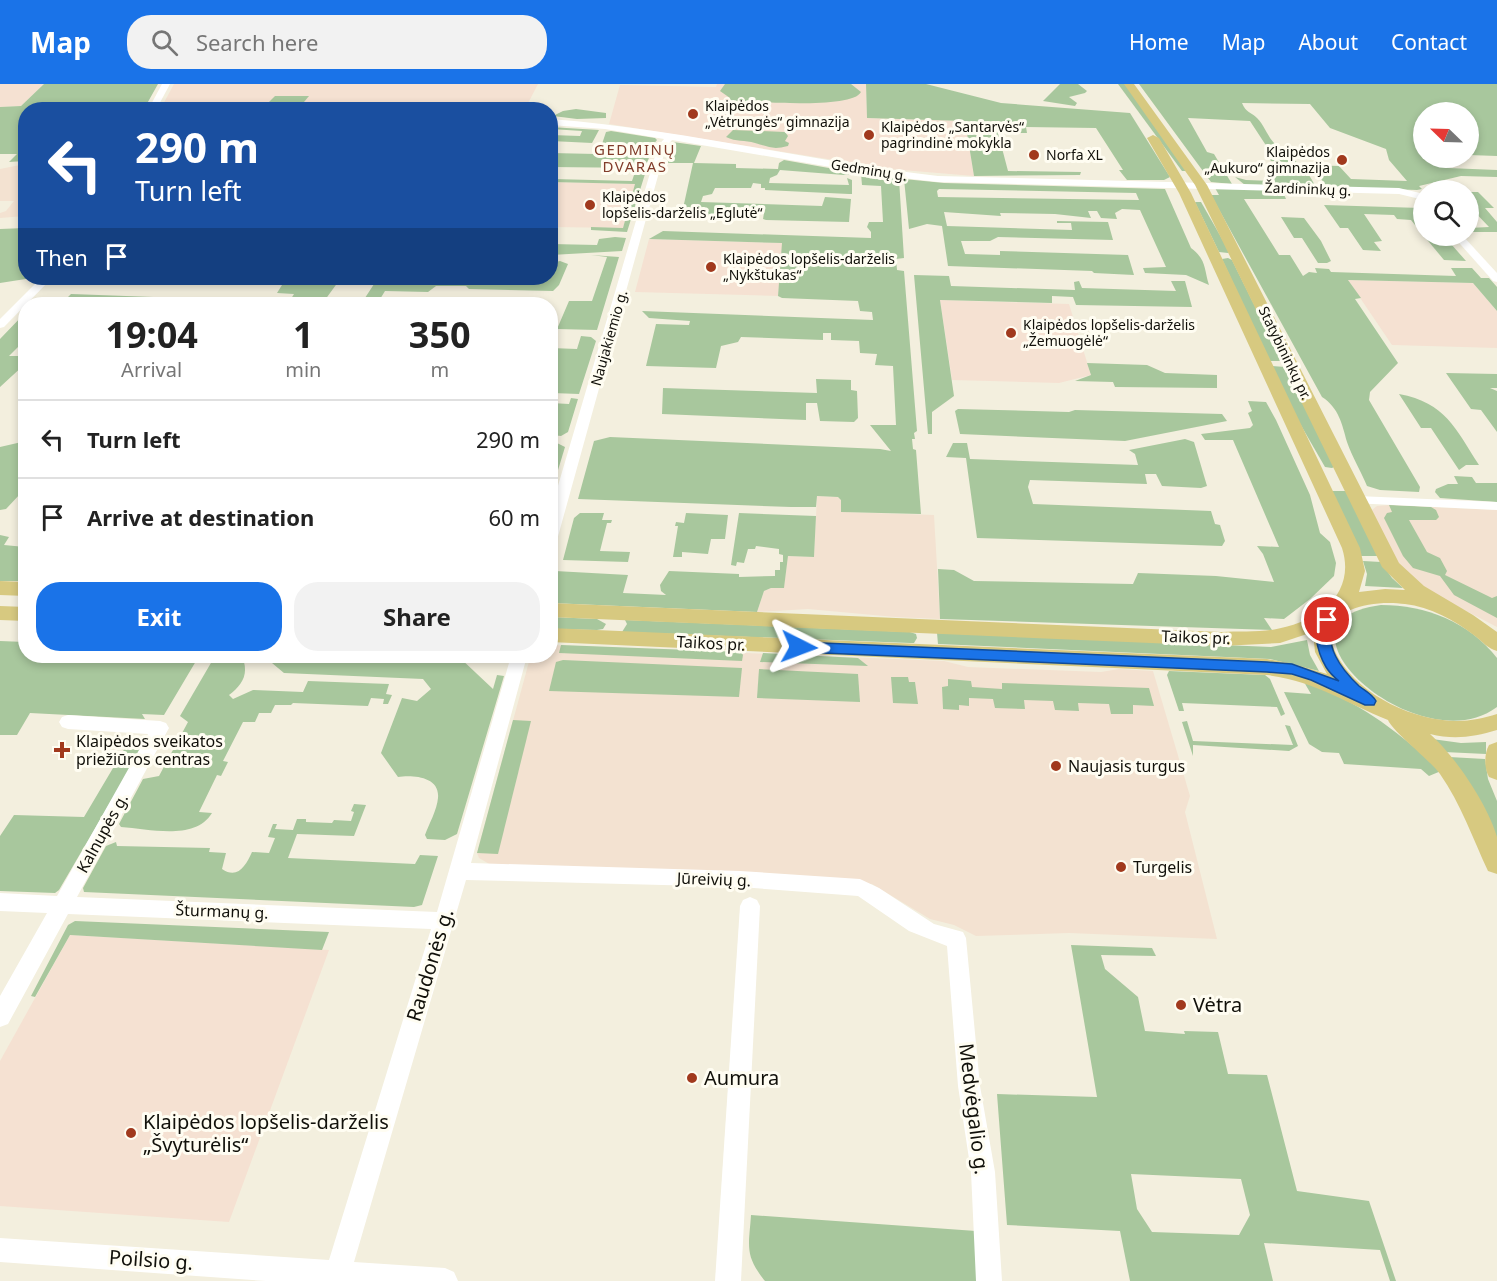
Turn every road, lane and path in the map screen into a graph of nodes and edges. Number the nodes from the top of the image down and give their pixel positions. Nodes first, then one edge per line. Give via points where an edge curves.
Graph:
1 (166, 84) edge
2 (1129, 84) edge
3 (156, 102) edge
4 (558, 123) edge
5 (1146, 130) dead end
6 (670, 137) junction
7 (1191, 185) junction
8 (1413, 194) edge
9 (1467, 246) edge
10 (1216, 258) junction
11 (1238, 258) junction
12 (1497, 279) edge
13 (40, 285) edge
14 (28, 297) edge
15 (18, 307) edge
16 (0, 325) edge
17 (1313, 466) junction
18 (1341, 467) junction
19 (1357, 500) junction
20 (1497, 506) edge
21 (558, 512) edge
22 (0, 588) edge
23 (18, 589) edge
24 (1337, 609) junction
25 (558, 610) edge
26 (600, 612) junction
27 (0, 613) edge
28 (18, 614) edge
29 (1456, 615) junction
30 (1497, 634) edge
31 (558, 635) edge
32 (594, 637) junction
33 (1497, 644) edge
34 (517, 663) edge
35 (1378, 706) junction
36 (68, 722) dead end
37 (1497, 722) edge
38 (1497, 751) edge
39 (1497, 771) edge
40 (1497, 864) edge
41 (459, 871) junction
42 (0, 902) edge
43 (63, 905) junction
44 (750, 906) dead end
45 (444, 921) junction
46 (956, 938) joint
47 (0, 1017) edge
48 (0, 1250) edge
49 (338, 1273) junction
50 (446, 1281) edge
51 (728, 1281) edge
52 (989, 1281) edge

1 - 3 street
2 - 7 main road, Statybininkų pr.
4 - 6 street, Gedminų g.
5 - 7 main road, Statybininkų pr.
6 - 7 street, Gedminų g. via 938,179
6 - 21 street, Naujakiemio g. via 662,146
7 - 8 street, Žardininkų g.
7 - 10 main road, Statybininkų pr.
7 - 11 main road, Statybininkų pr.
9 - 12 street
10 - 11 main road
10 - 17 main road, Statybininkų pr.
11 - 18 main road, Statybininkų pr.
13 - 14 street
15 - 16 street
17 - 18 main road via 1328,472
17 - 24 main road, Statybininkų pr. via 1357,566 1351,591
18 - 19 main road, Statybininkų pr.
19 - 20 street
19 - 29 main road, Statybininkų pr. via 1391,567 1417,591
22 - 23 main road
24 - 26 main road, Taikos pr. via 1306,629 1278,638 1221,639
24 - 29 main road via 1352,601 1381,596 1414,600
24 - 35 main road, Statybininkų pr. via 1323,630 1326,653 1342,678
25 - 26 main road, Taikos pr.
26 - 32 main road via 613,619 614,624
27 - 28 main road
29 - 30 main road
29 - 33 main road
31 - 32 main road, Taikos pr.
32 - 35 main road, Taikos pr. via 1292,669
34 - 41 street, Raudonės g.
35 - 37 main road via 1425,725 1444,728 1480,728
35 - 40 main road via 1425,742 1448,768
36 - 43 street, Kalnupės g. via 160,728
38 - 39 main road
41 - 45 street, Raudonės g.
41 - 46 street, Jūreivių g. via 740,879 860,888 932,934
42 - 43 street, Šturmanų g.
43 - 45 street, Šturmanų g.
43 - 47 street, Kalnupės g.
44 - 51 street, Jūreivių g.
45 - 49 street, Raudonės g.
46 - 52 street, Medvėgalio g. via 969,1086 983,1172
48 - 49 street, Poilsio g.
49 - 50 street, Poilsio g.

